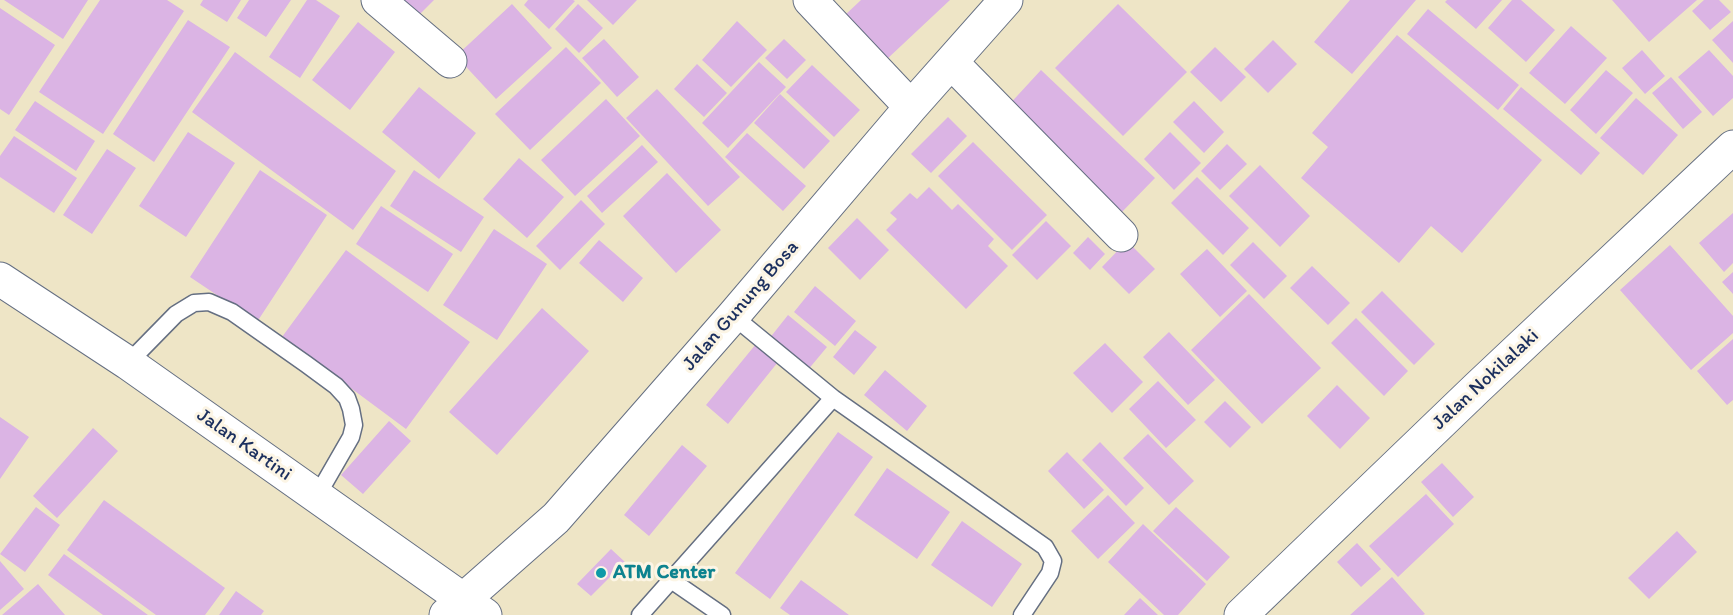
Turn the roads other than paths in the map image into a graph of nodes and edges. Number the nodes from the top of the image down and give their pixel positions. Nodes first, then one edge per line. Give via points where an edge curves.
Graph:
1 (378, 0) edge
2 (810, 0) edge
3 (1006, 0) edge
4 (450, 61) dead end
5 (951, 62) junction
6 (911, 107) junction
7 (1732, 149) edge
8 (1121, 235) dead end
9 (0, 279) edge
10 (733, 316) junction
11 (128, 363) junction
12 (833, 398) junction
13 (317, 496) junction
14 (671, 580) junction
15 (465, 610) edge
16 (640, 615) edge
17 (722, 615) edge
18 (1022, 615) edge
19 (1240, 615) edge

1 - 4 street
2 - 6 street
3 - 5 street, Jalan Gunung Bosa
5 - 6 street, Jalan Gunung Bosa
5 - 8 street
6 - 10 street, Jalan Gunung Bosa
7 - 19 street, Jalan Nokilalaki
9 - 11 street, Jalan Kartini
10 - 12 lane
10 - 15 street, Jalan Gunung Bosa via 556,518
11 - 13 street, Jalan Kartini
11 - 13 lane via 176,314 194,303 209,302 231,312 306,364 347,398 354,425
12 - 14 lane
12 - 18 lane via 1045,547 1053,561 1050,573
13 - 15 street, Jalan Kartini
14 - 16 lane
14 - 17 lane

